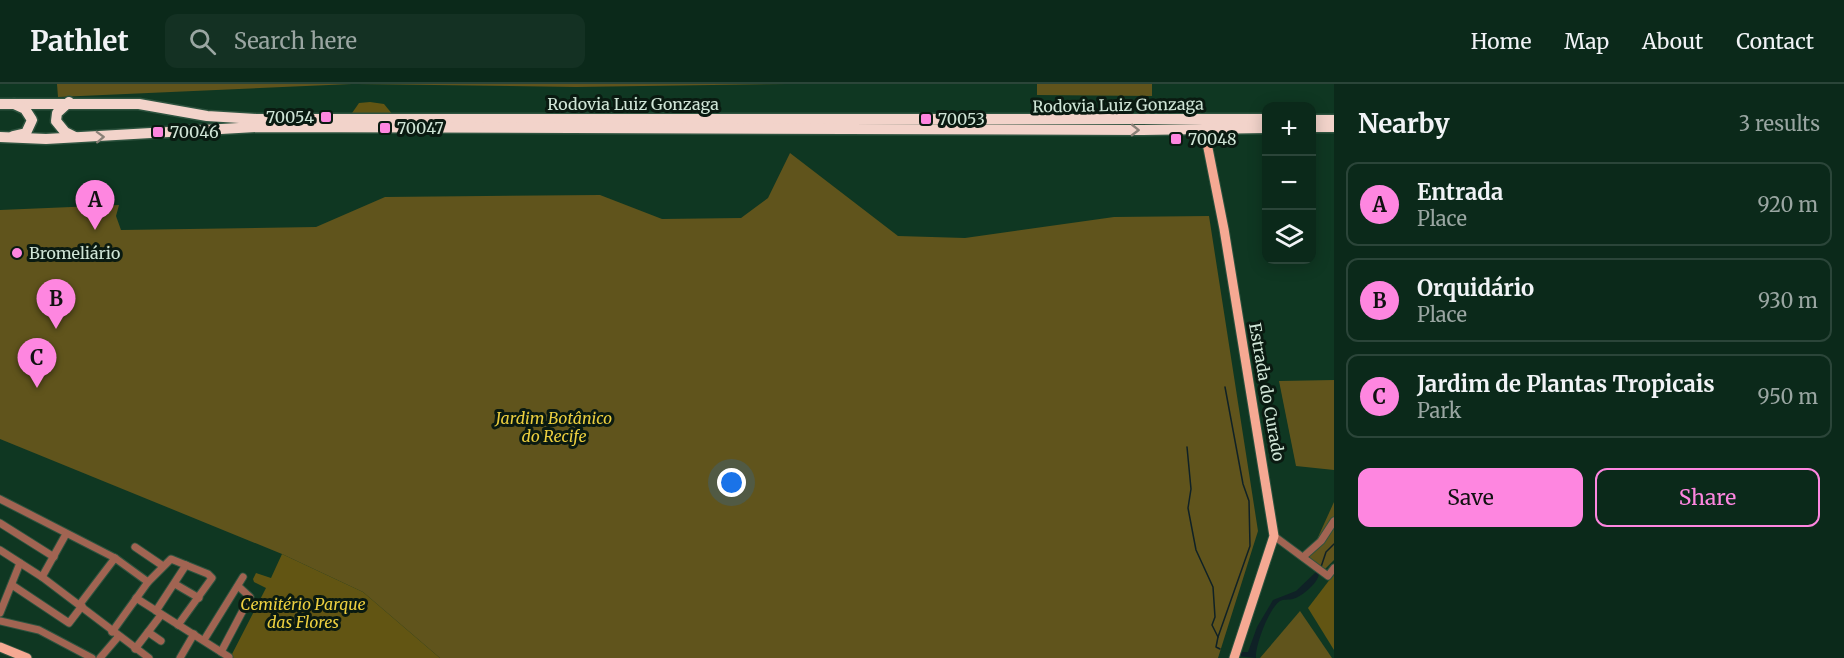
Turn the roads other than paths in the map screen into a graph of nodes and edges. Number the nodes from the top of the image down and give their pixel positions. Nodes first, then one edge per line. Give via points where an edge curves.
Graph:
1 (69, 102) junction
2 (6, 103) edge
3 (1262, 119) edge
4 (1316, 120) edge
5 (1334, 120) edge
6 (1334, 127) edge
7 (1204, 128) junction
8 (1262, 128) edge
9 (1316, 128) edge
10 (4, 137) edge
11 (78, 138) junction
12 (0, 499) edge
13 (1334, 521) edge
14 (0, 523) edge
15 (66, 534) junction
16 (1274, 536) junction
17 (135, 547) dead end
18 (0, 550) edge
19 (54, 557) junction
20 (1303, 557) junction
21 (115, 558) junction
22 (20, 563) junction
23 (164, 566) junction
24 (186, 566) junction
25 (1334, 568) edge
26 (42, 577) junction
27 (243, 577) dead end
28 (148, 582) junction
29 (175, 584) junction
30 (12, 585) junction
31 (238, 586) junction
32 (136, 598) junction
33 (199, 598) junction
34 (81, 605) junction
35 (1, 609) edge
36 (159, 613) junction
37 (0, 621) edge
38 (178, 625) junction
39 (148, 632) junction
40 (115, 634) junction
41 (194, 634) junction
42 (204, 640) junction
43 (161, 641) dead end
44 (0, 647) edge
45 (135, 649) junction
46 (221, 652) junction
47 (229, 657) edge
48 (27, 658) edge
49 (92, 658) edge
50 (100, 658) edge
51 (149, 658) edge
52 (180, 658) edge
53 (1234, 658) edge

1 - 2 highway, Rodovia Luiz Gonzaga
1 - 3 highway, Rodovia Luiz Gonzaga via 139,104 207,116 256,119
1 - 11 highway via 57,112 56,121 65,132
2 - 10 highway via 25,109 32,124 26,133
4 - 5 highway
6 - 9 highway
7 - 8 highway, Rodovia Luiz Gonzaga
11 -> 7 highway, Rodovia Luiz Gonzaga via 231,128
7 - 16 main road, Estrada do Curado
10 - 11 highway, Rodovia Luiz Gonzaga
12 - 15 street
13 - 20 street via 1321,541
14 - 19 street
15 - 19 street
15 - 21 street
16 - 20 street
16 - 53 main road, Estrada do Curado
17 - 23 street
18 - 22 street
19 - 26 street
20 - 25 street via 1328,576
21 - 28 street
21 - 34 street
22 - 26 street
22 - 30 street
23 - 24 street via 171,559
23 - 28 street
24 - 29 street
24 - 33 street via 211,575
26 - 34 street
27 - 31 street
28 - 32 street
29 - 33 street
29 - 36 street
30 - 34 street via 70,623
30 - 35 street
31 - 42 street
31 - 46 street via 248,593 249,601
32 - 36 street
32 - 40 street
33 - 38 street
34 - 40 street
36 - 38 street
36 - 39 street
37 - 49 street via 39,630
38 - 41 street
39 - 43 street
39 - 45 street
40 - 45 street
40 - 50 street
41 - 42 street
41 - 52 street
42 - 46 street
44 - 48 main road
45 - 51 street
46 - 47 street

